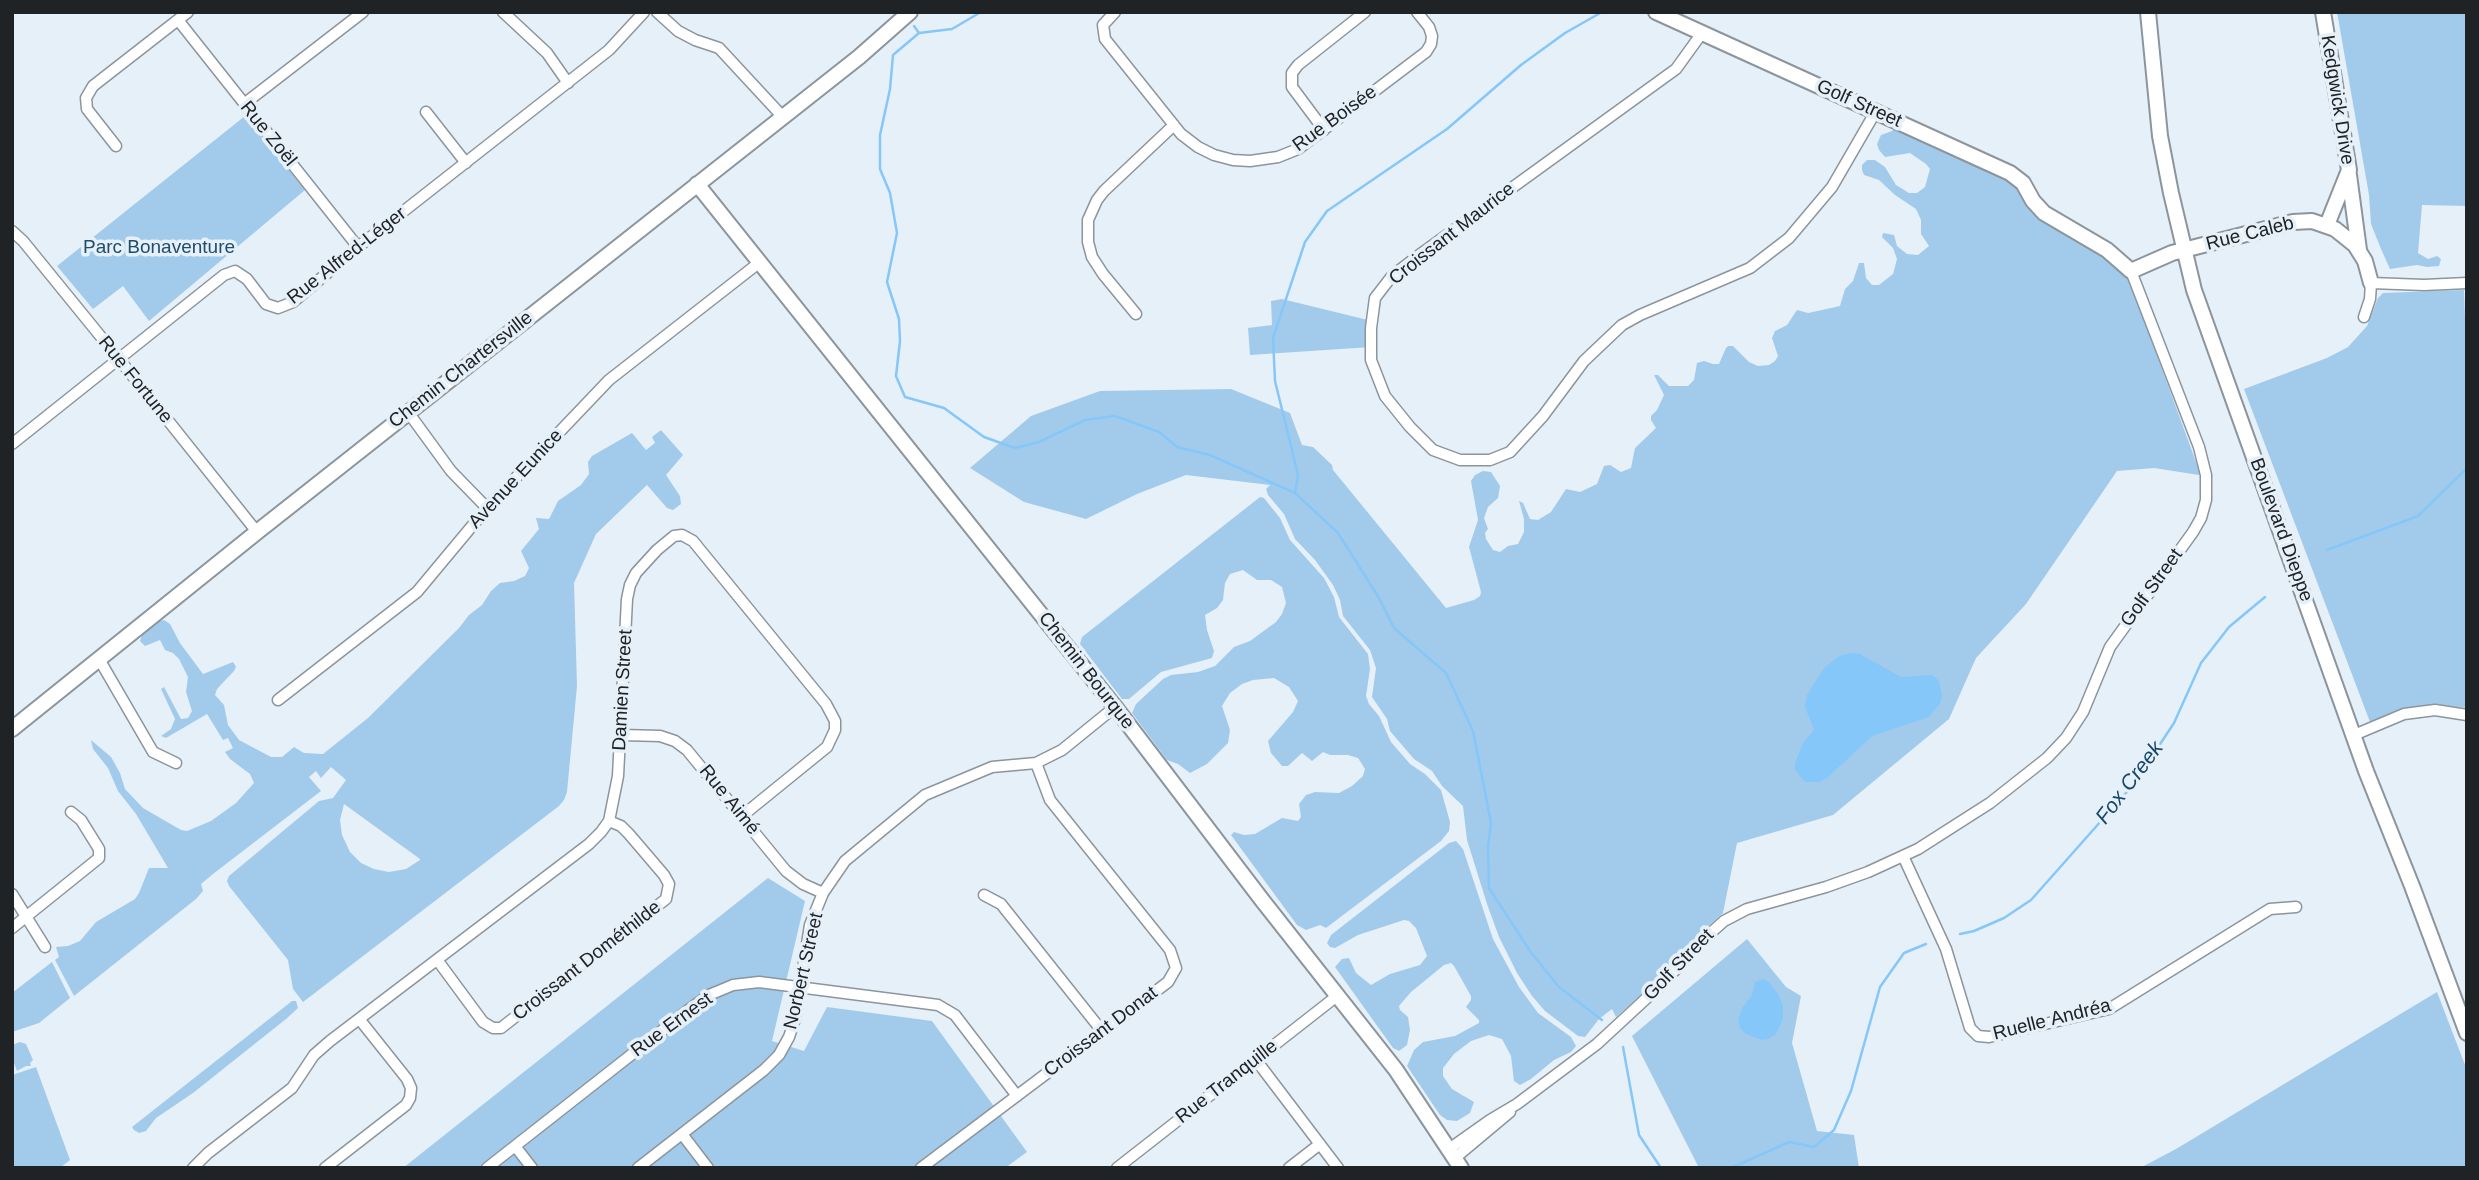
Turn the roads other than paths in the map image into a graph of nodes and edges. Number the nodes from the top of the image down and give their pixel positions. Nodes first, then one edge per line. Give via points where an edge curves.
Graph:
1 (188, 12) edge
2 (363, 12) edge
3 (503, 12) edge
4 (644, 12) edge
5 (657, 12) edge
6 (910, 12) edge
7 (1115, 12) edge
8 (1365, 12) edge
9 (1418, 12) edge
10 (1656, 12) edge
11 (2148, 12) edge
12 (2323, 12) edge
13 (178, 20) junction
14 (1702, 33) junction
15 (568, 83) junction
16 (244, 104) junction
17 (1875, 111) junction
18 (426, 113) dead end
19 (782, 116) junction
20 (1174, 125) junction
21 (1324, 130) junction
22 (116, 146) dead end
23 (466, 163) junction
24 (2349, 170) junction
25 (697, 184) junction
26 (2327, 225) junction
27 (12, 231) edge
28 (358, 247) junction
29 (2183, 250) junction
30 (2359, 250) junction
31 (760, 262) junction
32 (2130, 271) junction
33 (2371, 283) junction
34 (2467, 283) edge
35 (1136, 314) dead end
36 (2364, 317) dead end
37 (119, 359) junction
38 (408, 412) junction
39 (12, 444) edge
40 (487, 508) junction
41 (257, 532) junction
42 (99, 659) junction
43 (278, 700) dead end
44 (1115, 707) junction
45 (2467, 715) edge
46 (12, 729) edge
47 (622, 735) junction
48 (2354, 735) junction
49 (176, 763) dead end
50 (1035, 763) junction
51 (71, 812) dead end
52 (742, 816) junction
53 (609, 821) junction
54 (1903, 856) junction
55 (823, 893) junction
56 (12, 894) edge
57 (984, 895) dead end
58 (2296, 907) dead end
59 (26, 917) junction
60 (12, 928) edge
61 (45, 947) dead end
62 (438, 961) junction
63 (800, 986) junction
64 (1337, 996) junction
65 (360, 1020) junction
66 (1102, 1031) junction
67 (2467, 1033) edge
68 (1256, 1060) junction
69 (1017, 1096) junction
70 (682, 1134) junction
71 (1320, 1144) junction
72 (515, 1146) junction
73 (1455, 1158) edge
74 (193, 1168) edge
75 (325, 1168) edge
76 (487, 1168) edge
77 (532, 1168) edge
78 (638, 1168) edge
79 (708, 1168) edge
80 (921, 1168) edge
81 (1116, 1168) edge
82 (1289, 1168) edge
83 (1338, 1168) edge

1 - 13 street
2 - 16 street
3 - 15 street via 547,53
4 - 15 street, Rue Alfred-Léger via 609,50
5 - 19 street via 678,31 719,48
6 - 19 street, Chemin Chartersville
7 - 20 street, Rue Boisée via 1103,25 1105,39
8 - 21 street via 1292,73 1292,87
9 - 21 street, Rue Boisée via 1431,32 1429,48
10 - 14 street, Golf Street
11 - 29 street, Boulevard Dieppe via 2160,136
12 - 24 street, Kedgwick Drive
13 - 16 street, Rue Zoël
13 - 22 street via 93,86 86,98 87,109
14 - 17 street, Golf Street
14 - 17 street, Croissant Maurice via 1676,69 1392,276 1375,298 1371,360 1385,396 1433,450 1460,460 1490,460 1510,452 1584,361 1622,325 1750,268 1789,238 1832,187
15 - 23 street, Rue Alfred-Léger
16 - 28 street, Rue Zoël
17 - 32 street, Golf Street via 2014,175 2039,209 2107,250
18 - 23 street
19 - 25 street, Chemin Chartersville
20 - 21 street, Rue Boisée via 1207,152 1250,161 1289,154
20 - 35 street via 1104,191 1088,220 1089,249 1097,265
23 - 28 street, Rue Alfred-Léger
24 - 26 street, Kedgwick Drive
24 - 30 street
25 - 31 street, Chemin Bourque
25 - 38 street, Chemin Chartersville
26 - 29 street, Rue Caleb via 2292,222
26 - 30 street
27 - 37 street, Rue Fortune
28 - 37 street, Rue Alfred-Léger via 293,302 278,308 266,304 235,271 224,275
29 - 32 street, Rue Caleb
29 - 48 street, Boulevard Dieppe via 2221,371
30 - 33 street
31 - 40 street, Avenue Eunice via 609,380
31 - 44 street, Chemin Bourque
32 - 54 street, Golf Street via 2202,456 2207,489 2201,518 2113,640 2083,712 2060,745 1982,809
33 - 34 street
33 - 36 street
37 - 39 street, Rue Alfred-Léger
37 - 41 street, Rue Fortune
38 - 40 street via 451,471
38 - 41 street, Chemin Chartersville
40 - 43 street, Avenue Eunice via 417,592
41 - 42 street, Chemin Chartersville
42 - 46 street, Chemin Chartersville
42 - 49 street via 153,752
44 - 50 street, Norbert Street via 1062,750
44 - 64 street, Chemin Bourque
45 - 48 street via 2435,710 2404,714
47 - 52 street, Rue Aimé via 675,741
47 - 52 street, Damien Street via 629,585 657,550 682,535 693,541 835,721 827,747
47 - 53 street, Damien Street
48 - 67 street, Boulevard Dieppe
50 - 55 street, Norbert Street via 992,767 925,795 845,861
50 - 66 street, Croissant Donat via 1050,800 1170,950 1176,968 1168,982
51 - 59 street via 93,839 99,858
52 - 55 street, Rue Aimé via 786,871
53 - 62 street via 589,844
53 - 62 street, Croissant Dométhilde via 621,826 664,875 669,884 666,899 501,1028 483,1022
54 - 58 street, Ruelle Andréa via 1946,949 1970,1028 1978,1036 2109,1009 2270,909
54 - 73 street, Golf Street via 1724,921 1605,1037
55 - 63 street, Norbert Street via 810,925
56 - 59 street
57 - 66 street via 1001,904
59 - 60 street
59 - 61 street
62 - 65 street
63 - 69 street, Rue Ernest via 938,1005 955,1015
63 - 70 street, Norbert Street via 795,1019 779,1055
63 - 72 street, Rue Ernest via 759,982 733,985 709,995
64 - 68 street, Rue Tranquille
64 - 73 street, Chemin Bourque via 1396,1070
65 - 74 street via 314,1055 292,1088
65 - 75 street via 407,1079 410,1098
66 - 69 street, Croissant Donat
68 - 71 street
68 - 81 street, Rue Tranquille
69 - 80 street, Croissant Donat
70 - 78 street, Norbert Street
70 - 79 street
71 - 82 street
71 - 83 street
72 - 76 street, Rue Ernest
72 - 77 street

